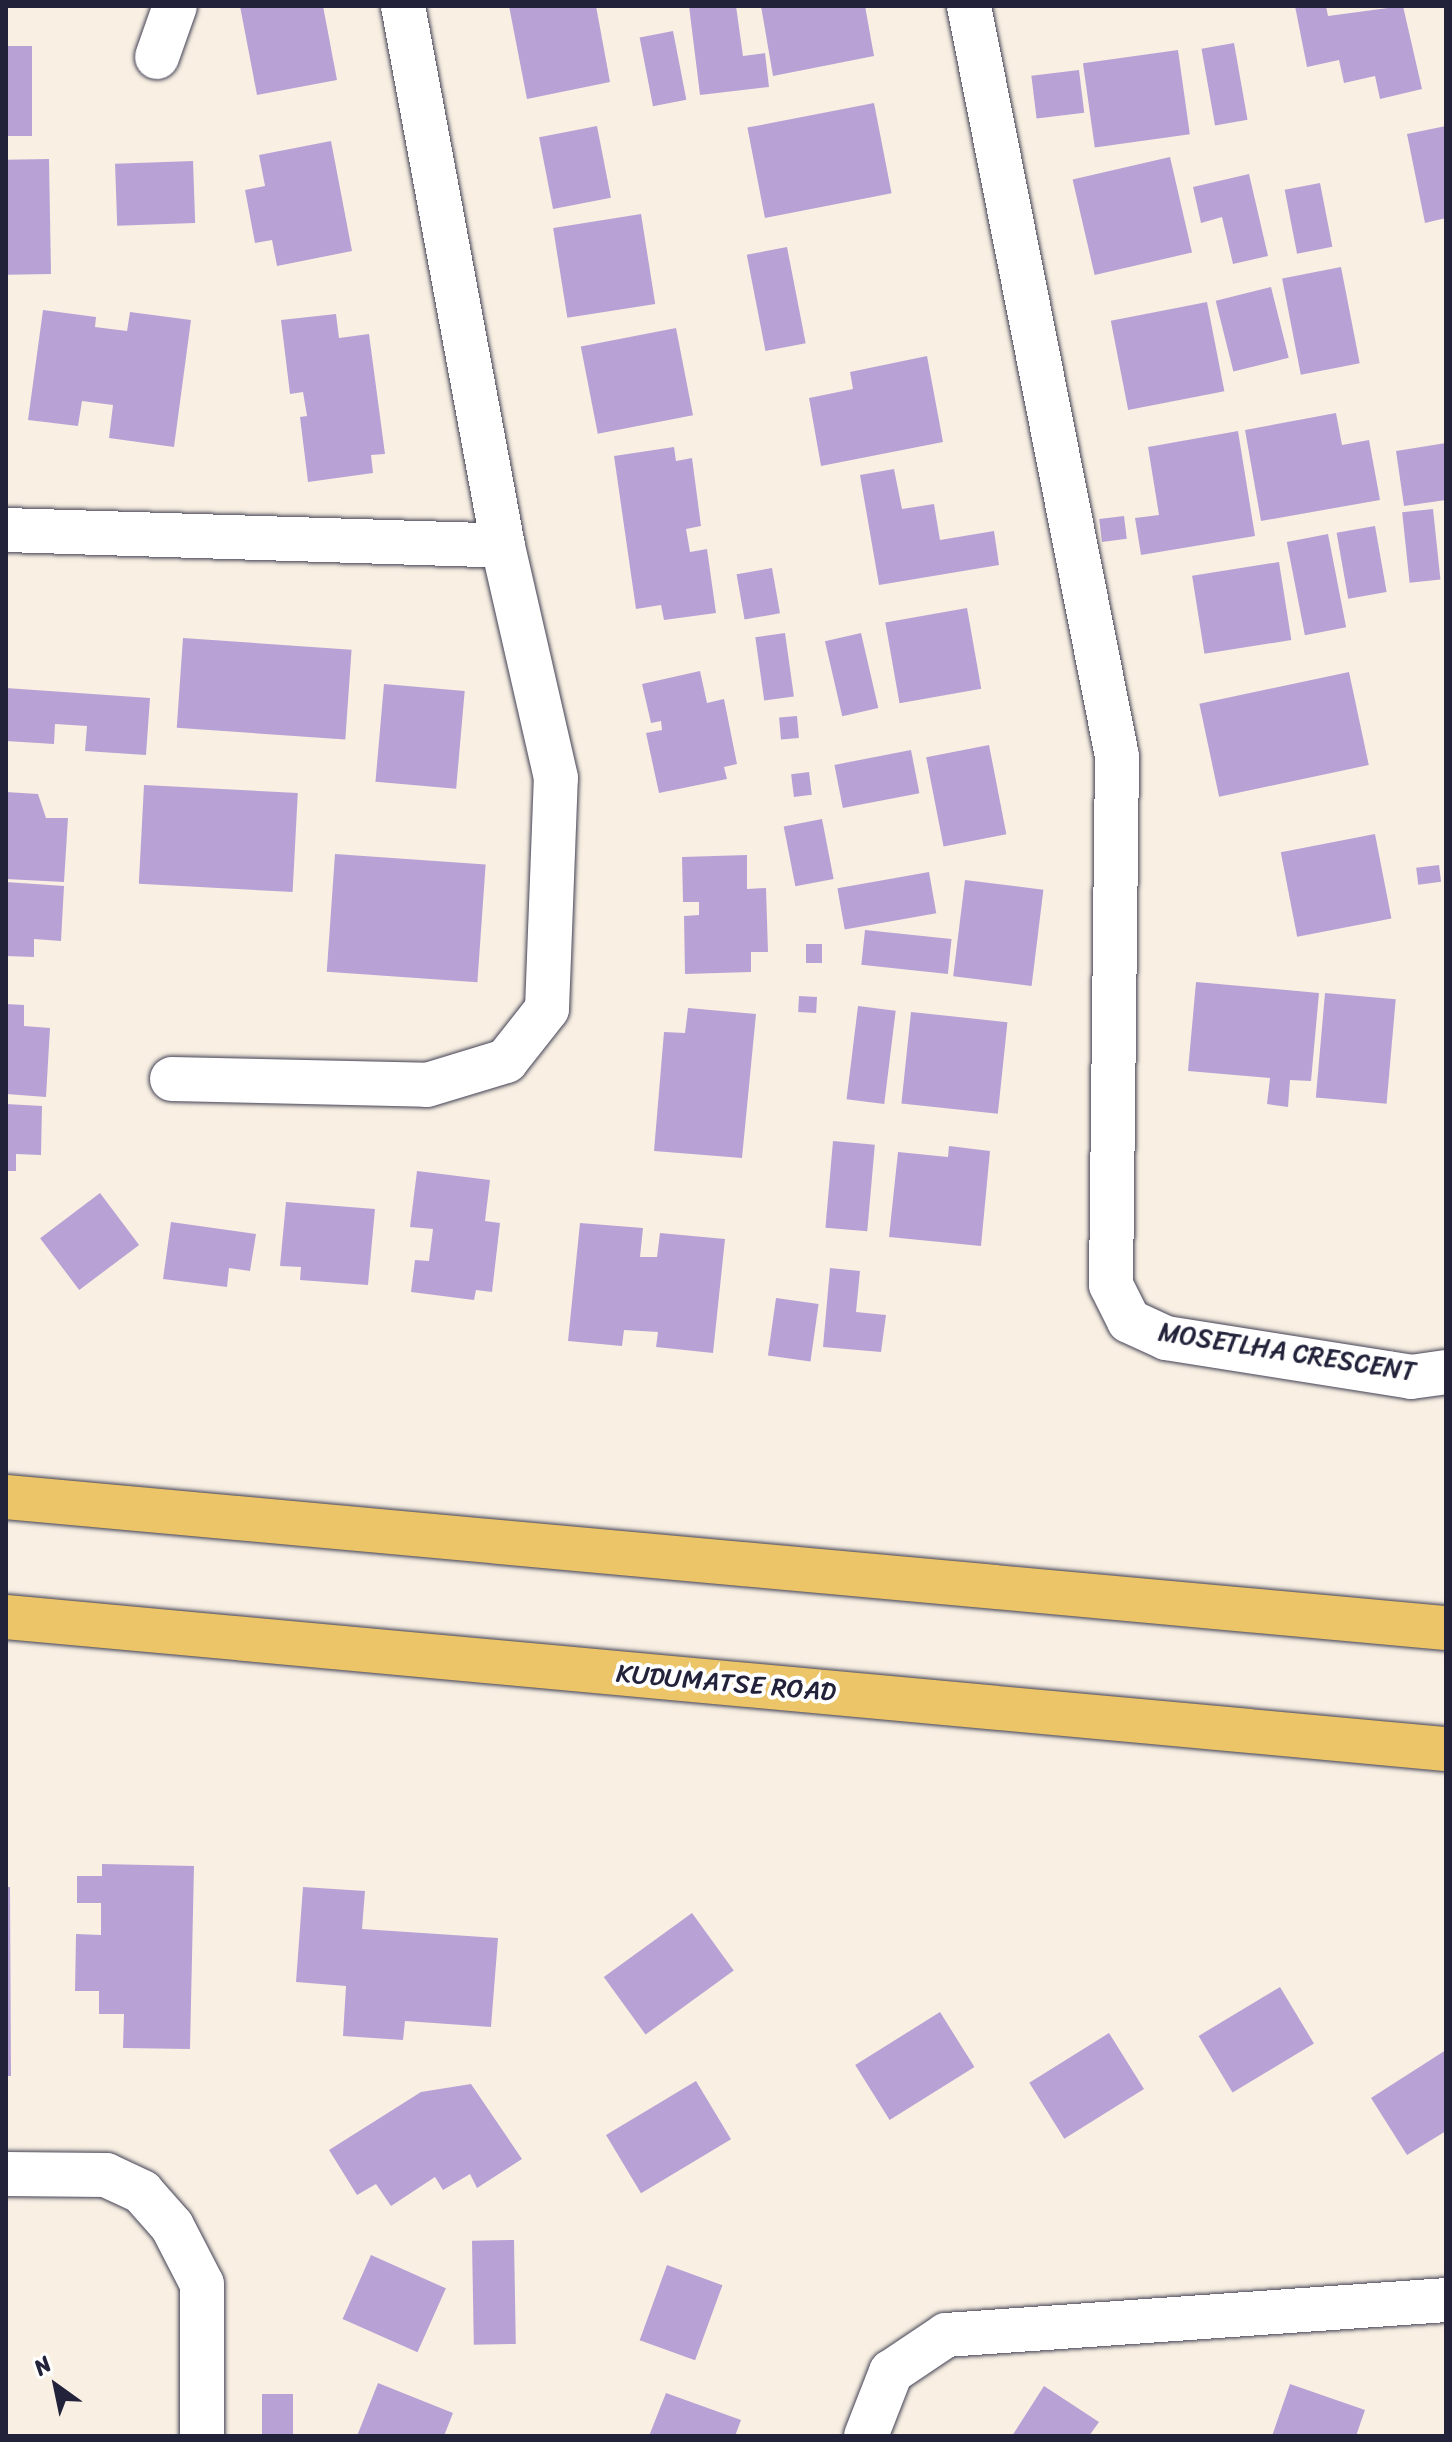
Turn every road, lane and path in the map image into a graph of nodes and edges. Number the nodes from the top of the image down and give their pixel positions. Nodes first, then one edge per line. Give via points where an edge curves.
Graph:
1 (175, 6) edge
2 (403, 6) edge
3 (969, 6) edge
4 (157, 57) dead end
5 (6, 530) edge
6 (503, 546) junction
7 (172, 1079) dead end
8 (1446, 1372) edge
9 (6, 1470) edge
10 (6, 1497) edge
11 (78, 1505) junction
12 (6, 1617) edge
13 (1446, 1628) edge
14 (1446, 1749) edge
15 (6, 2174) edge
16 (1446, 2300) edge
17 (202, 2436) edge
18 (866, 2436) edge

1 - 4 street
2 - 6 street
3 - 8 street, MOSETLHA CRESCENT via 1117,756 1111,1285 1129,1321 1166,1338 1411,1377
5 - 6 street
6 - 7 street via 556,778 547,1009 506,1061 427,1085
9 - 11 main road
10 - 11 main road
11 - 13 main road
12 - 14 main road, KUDUMATSE ROAD
15 - 17 street via 106,2175 142,2192 172,2226 202,2284
16 - 18 street via 946,2335 891,2372

